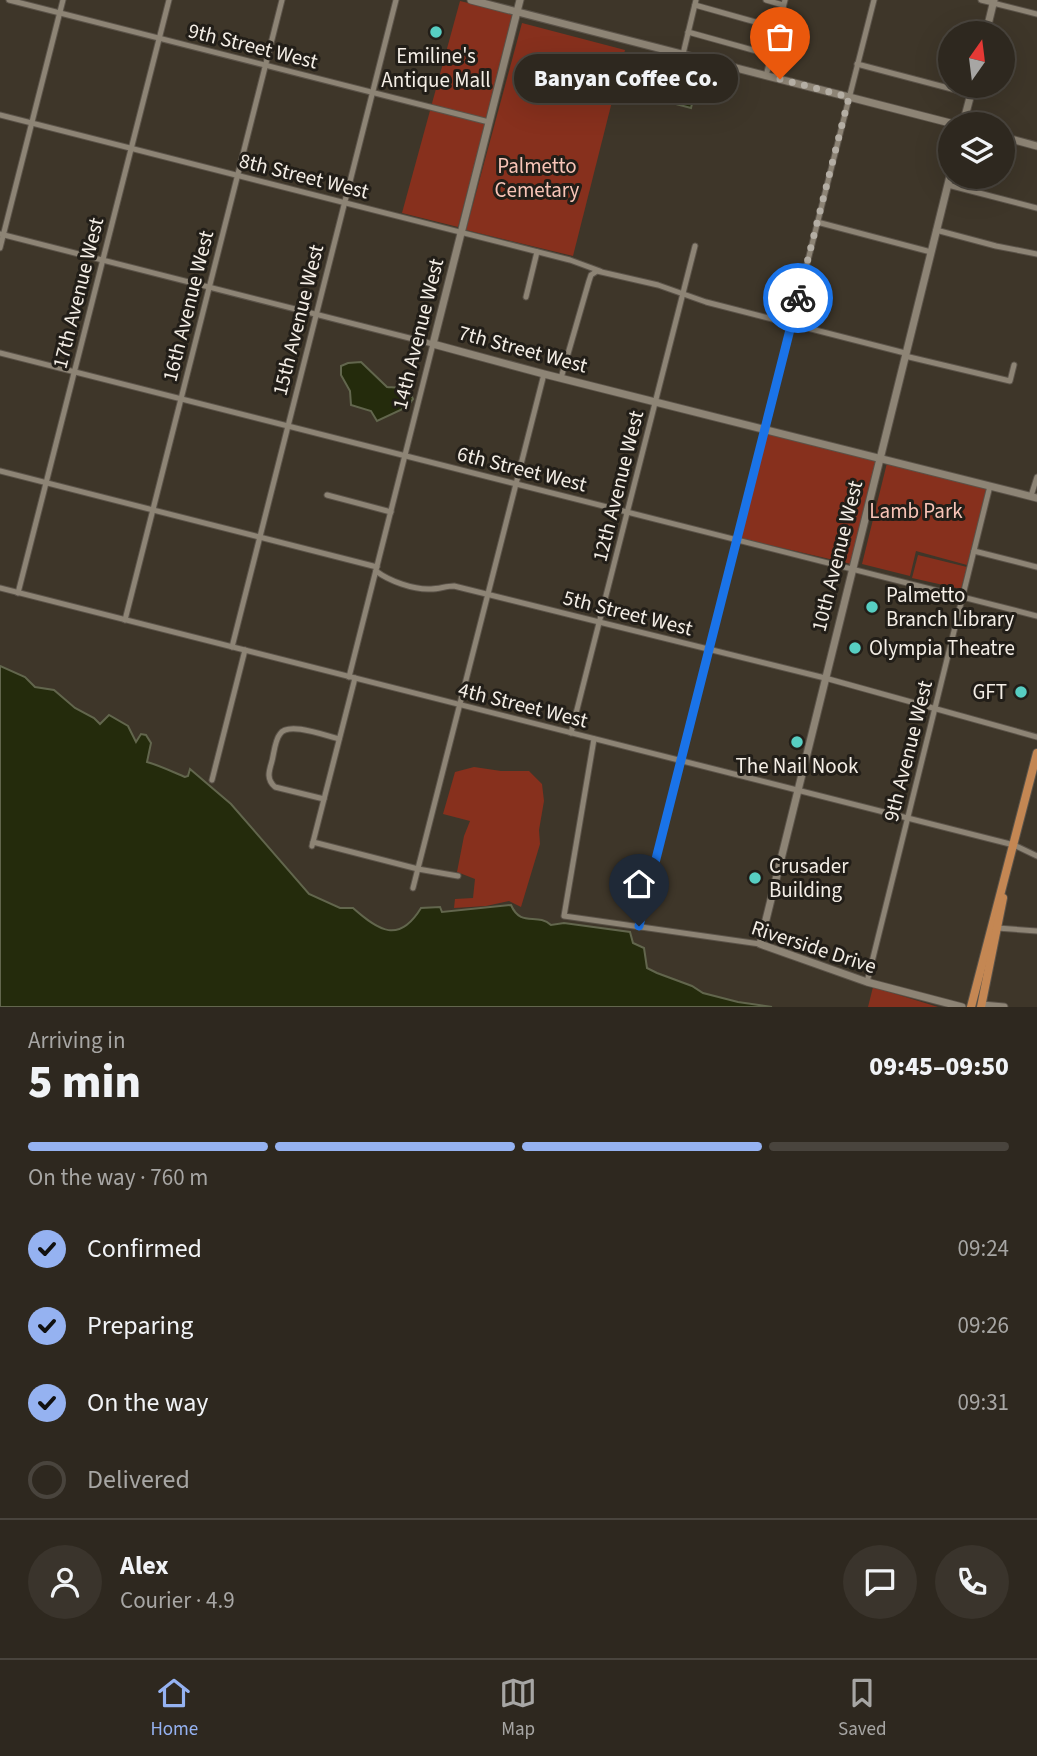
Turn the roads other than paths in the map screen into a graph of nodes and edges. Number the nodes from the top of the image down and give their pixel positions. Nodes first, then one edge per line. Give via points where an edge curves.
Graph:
1 (9, 0) edge
2 (63, 0) edge
3 (169, 0) edge
4 (282, 0) edge
5 (396, 0) edge
6 (471, 0) edge
7 (520, 0) edge
8 (766, 0) edge
9 (874, 0) edge
10 (981, 0) edge
11 (784, 2) edge
12 (993, 2) edge
13 (696, 3) edge
14 (517, 12) junction
15 (60, 13) junction
16 (1037, 14) edge
17 (989, 21) edge
18 (778, 29) junction
19 (688, 32) junction
20 (159, 38) junction
21 (683, 54) junction
22 (771, 55) junction
23 (857, 64) junction
24 (265, 65) junction
25 (766, 76) junction
26 (938, 82) edge
27 (372, 92) junction
28 (849, 97) junction
29 (0, 116) edge
30 (938, 120) edge
31 (489, 122) junction
32 (32, 123) junction
33 (1015, 140) edge
34 (1037, 146) edge
35 (131, 149) junction
36 (237, 176) junction
37 (947, 189) edge
38 (960, 189) edge
39 (344, 203) junction
40 (1037, 208) edge
41 (817, 222) junction
42 (936, 230) junction
43 (461, 232) junction
44 (2, 234) edge
45 (695, 246) dead end
46 (0, 248) edge
47 (537, 252) junction
48 (931, 252) junction
49 (1037, 254) edge
50 (103, 260) junction
51 (598, 271) junction
52 (209, 287) junction
53 (683, 294) junction
54 (526, 297) dead end
55 (316, 314) junction
56 (791, 323) junction
57 (433, 344) junction
58 (0, 353) edge
59 (905, 354) junction
60 (1014, 365) dead end
61 (74, 372) junction
62 (544, 374) junction
63 (561, 378) junction
64 (181, 399) junction
65 (655, 402) junction
66 (288, 426) junction
67 (765, 429) junction
68 (405, 456) junction
69 (880, 458) junction
70 (0, 471) edge
71 (1037, 477) edge
72 (46, 483) junction
73 (516, 484) junction
74 (990, 485) junction
75 (327, 495) dead end
76 (1034, 497) edge
77 (153, 510) junction
78 (391, 512) junction
79 (627, 512) junction
80 (260, 537) junction
81 (737, 540) junction
82 (974, 551) junction
83 (1037, 567) edge
84 (376, 569) junction
85 (852, 569) junction
86 (0, 588) edge
87 (18, 593) junction
88 (488, 594) junction
89 (962, 597) junction
90 (1037, 616) edge
91 (125, 620) junction
92 (599, 622) junction
93 (232, 647) junction
94 (245, 650) junction
95 (709, 650) junction
96 (352, 677) junction
97 (825, 678) junction
98 (460, 705) junction
99 (935, 707) junction
100 (571, 733) junction
101 (1037, 737) edge
102 (339, 739) junction
103 (593, 739) junction
104 (1037, 753) edge
105 (681, 761) junction
106 (212, 780) dead end
107 (798, 791) junction
108 (324, 799) junction
109 (907, 818) junction
110 (1014, 845) junction
111 (1037, 856) edge
112 (418, 869) junction
113 (458, 876) dead end
114 (414, 888) dead end
115 (639, 926) junction
116 (994, 927) junction
117 (1037, 931) edge
118 (760, 944) junction
119 (984, 953) junction
120 (867, 982) junction
121 (981, 1006) edge
122 (962, 1007) edge
123 (971, 1007) edge
124 (1003, 1007) edge

1 - 15 street, 9th Street West
2 - 15 street
3 - 20 street, 17th Avenue West
4 - 24 street, 16th Avenue West
5 - 27 street, 15th Avenue West
6 - 14 street
7 - 14 street, 14th Avenue West
8 - 11 street
9 - 23 street
10 - 12 street
11 - 18 street
12 - 16 street
12 - 17 street
13 - 18 street
13 - 19 street
14 - 21 street
14 - 31 street, 14th Avenue West
15 - 20 street, 9th Street West
15 - 32 street
18 - 22 street
19 - 21 street
19 - 22 street
20 - 24 street, 9th Street West
20 - 35 street, 17th Avenue West
21 - 25 street
22 - 25 street
23 - 26 street
23 - 28 street
24 - 27 street, 9th Street West
24 - 36 street, 16th Avenue West
25 - 28 street
27 - 31 street, 9th Street West
27 - 39 street, 15th Avenue West
28 - 30 street
28 - 41 street
29 - 32 street, 8th Street West
31 - 43 street, 14th Avenue West
32 - 35 street, 8th Street West
32 - 44 street
33 - 34 street
35 - 36 street, 8th Street West
35 - 50 street, 17th Avenue West
36 - 39 street, 8th Street West
36 - 52 street, 16th Avenue West
37 - 42 street, 10th Avenue West
38 - 40 street
39 - 43 street, 8th Street West
39 - 55 street, 15th Avenue West
41 - 48 street
41 - 56 street
42 - 48 street, 10th Avenue West
42 - 49 street
43 - 47 street, 8th Street West
43 - 57 street, 14th Avenue West
44 - 46 street
44 - 50 street, 7th Street West
45 - 53 street, 12th Avenue West
47 - 51 street, 8th Street West
47 - 54 street
48 - 59 street, 10th Avenue West
50 - 52 street, 7th Street West
50 - 61 street, 17th Avenue West
51 - 53 street, 8th Street West
51 - 63 street via 591,275
52 - 55 street, 7th Street West
52 - 64 street, 16th Avenue West
53 - 56 street, 8th Street West
53 - 65 street, 12th Avenue West
55 - 57 street, 7th Street West
55 - 66 street, 15th Avenue West
56 - 59 street, 8th Street West
56 - 67 street
57 - 62 street, 7th Street West
57 - 68 street, 14th Avenue West
58 - 61 street, 6th Street West
59 - 60 street, 8th Street West via 1010,382
59 - 69 street, 10th Avenue West
61 - 64 street, 6th Street West
61 - 72 street, 17th Avenue West
62 - 63 street, 7th Street West
62 - 73 street
63 - 65 street, 7th Street West
64 - 66 street, 6th Street West
64 - 77 street, 16th Avenue West
65 - 67 street, 7th Street West
65 - 79 street, 12th Avenue West
66 - 68 street, 6th Street West
66 - 80 street, 15th Avenue West
67 - 69 street, 7th Street West
67 - 81 street
68 - 73 street, 6th Street West
68 - 78 street, 14th Avenue West
69 - 74 street, 7th Street West
69 - 85 street, 10th Avenue West
70 - 72 street, 5th Street West
71 - 76 street
72 - 77 street, 5th Street West
72 - 87 street, 17th Avenue West
73 - 79 street, 6th Street West
73 - 88 street
74 - 76 street, 7th Street West
74 - 82 street, 9th Avenue West
75 - 78 street
77 - 80 street, 5th Street West
77 - 91 street, 16th Avenue West
78 - 84 street, 14th Avenue West
79 - 81 street, 6th Street West
79 - 92 street, 12th Avenue West
80 - 84 street, 5th Street West
80 - 93 street, 15th Avenue West
81 - 85 street, 6th Street West
81 - 95 street
82 - 83 street
82 - 89 street, 9th Avenue West
84 - 88 street, 5th Street West via 386,579 422,588 454,586
84 - 96 street, 14th Avenue West
85 - 89 street, 6th Street West
85 - 97 street, 10th Avenue West
86 - 87 street, 4th Street West
87 - 91 street, 4th Street West
88 - 92 street, 5th Street West
88 - 98 street
89 - 90 street, 6th Street West
89 - 99 street, 9th Avenue West
91 - 93 street, 4th Street West
92 - 95 street, 5th Street West
92 - 100 street, 12th Avenue West
93 - 94 street, 4th Street West
94 - 96 street, 4th Street West
94 - 106 street
95 - 97 street, 5th Street West
95 - 105 street
96 - 98 street, 4th Street West
96 - 102 street, 14th Avenue West
97 - 99 street, 5th Street West
97 - 107 street, 10th Avenue West
98 - 100 street, 4th Street West
98 - 112 street
99 - 101 street, 5th Street West
99 - 109 street, 9th Avenue West
100 - 103 street, 4th Street West
102 - 108 street, 14th Avenue West
102 - 108 street via 293,728 278,736 271,784
103 - 105 street, 4th Street West
103 - 115 street, Riverside Drive via 564,916
104 - 110 main road
105 - 107 street, 4th Street West
105 - 115 street
107 - 109 street, 4th Street West
107 - 118 street, 10th Avenue West
108 - 112 street, 14th Avenue West via 312,844
109 - 110 street, 4th Street West
109 - 120 street, 9th Avenue West
110 - 111 street, 4th Street West
110 - 116 main road
112 - 113 street
112 - 114 street
115 - 118 street, Riverside Drive
116 - 117 street
116 - 119 main road
116 - 121 main road
118 - 120 street, Riverside Drive
119 - 121 main road via 978,996
119 - 123 main road
120 - 122 street, Riverside Drive
121 - 124 street

